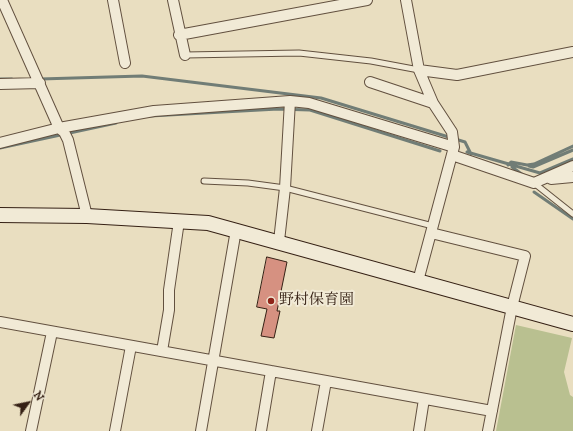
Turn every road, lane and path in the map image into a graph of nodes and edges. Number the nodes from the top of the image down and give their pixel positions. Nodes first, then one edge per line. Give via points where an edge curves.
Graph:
1 (2, 0) edge
2 (113, 0) edge
3 (173, 0) edge
4 (367, 0) edge
5 (406, 0) edge
6 (179, 35) junction
7 (573, 52) edge
8 (184, 55) joint
9 (125, 63) dead end
10 (419, 70) junction
11 (370, 82) dead end
12 (0, 84) edge
13 (40, 84) junction
14 (433, 103) junction
15 (290, 108) junction
16 (64, 133) junction
17 (0, 143) edge
18 (453, 151) junction
19 (573, 166) edge
20 (573, 177) edge
21 (544, 180) junction
22 (204, 181) dead end
23 (534, 183) junction
24 (285, 188) junction
25 (573, 214) edge
26 (0, 215) edge
27 (87, 216) junction
28 (179, 221) junction
29 (236, 230) junction
30 (432, 230) junction
31 (279, 241) junction
32 (418, 281) junction
33 (512, 307) junction
34 (0, 322) edge
35 (573, 324) edge
36 (52, 332) junction
37 (131, 346) junction
38 (162, 352) junction
39 (214, 360) junction
40 (271, 371) junction
41 (326, 381) junction
42 (424, 399) junction
43 (492, 411) junction
44 (31, 431) edge
45 (115, 431) edge
46 (201, 431) edge
47 (261, 431) edge
48 (317, 431) edge
49 (419, 431) edge
50 (488, 431) edge

1 - 13 street
2 - 9 street
3 - 6 street
4 - 6 street
5 - 10 street
6 - 8 street
7 - 10 street via 457,75
8 - 10 lane via 299,53 371,61
10 - 14 street
11 - 14 street
12 - 13 street
13 - 16 street
14 - 18 street via 452,132
15 - 16 street via 154,111
15 - 18 street via 309,103
15 - 24 street
16 - 17 street
16 - 27 street
18 - 23 street
18 - 30 street
19 - 21 street
20 - 21 street
21 - 23 street
22 - 24 lane
23 - 25 lane
24 - 30 lane
24 - 31 street
26 - 27 street
27 - 28 street
28 - 29 street via 208,223
28 - 38 street via 168,290 169,310
29 - 31 street
29 - 39 street
30 - 32 street
30 - 33 street via 525,256
31 - 32 street
32 - 33 street
33 - 35 street
33 - 43 street
34 - 36 street
36 - 37 street
36 - 44 street
37 - 38 street
37 - 45 street
38 - 39 street
39 - 40 street
39 - 46 street
40 - 41 street
40 - 47 street
41 - 42 street
41 - 48 street
42 - 43 street
42 - 49 street
43 - 50 street

